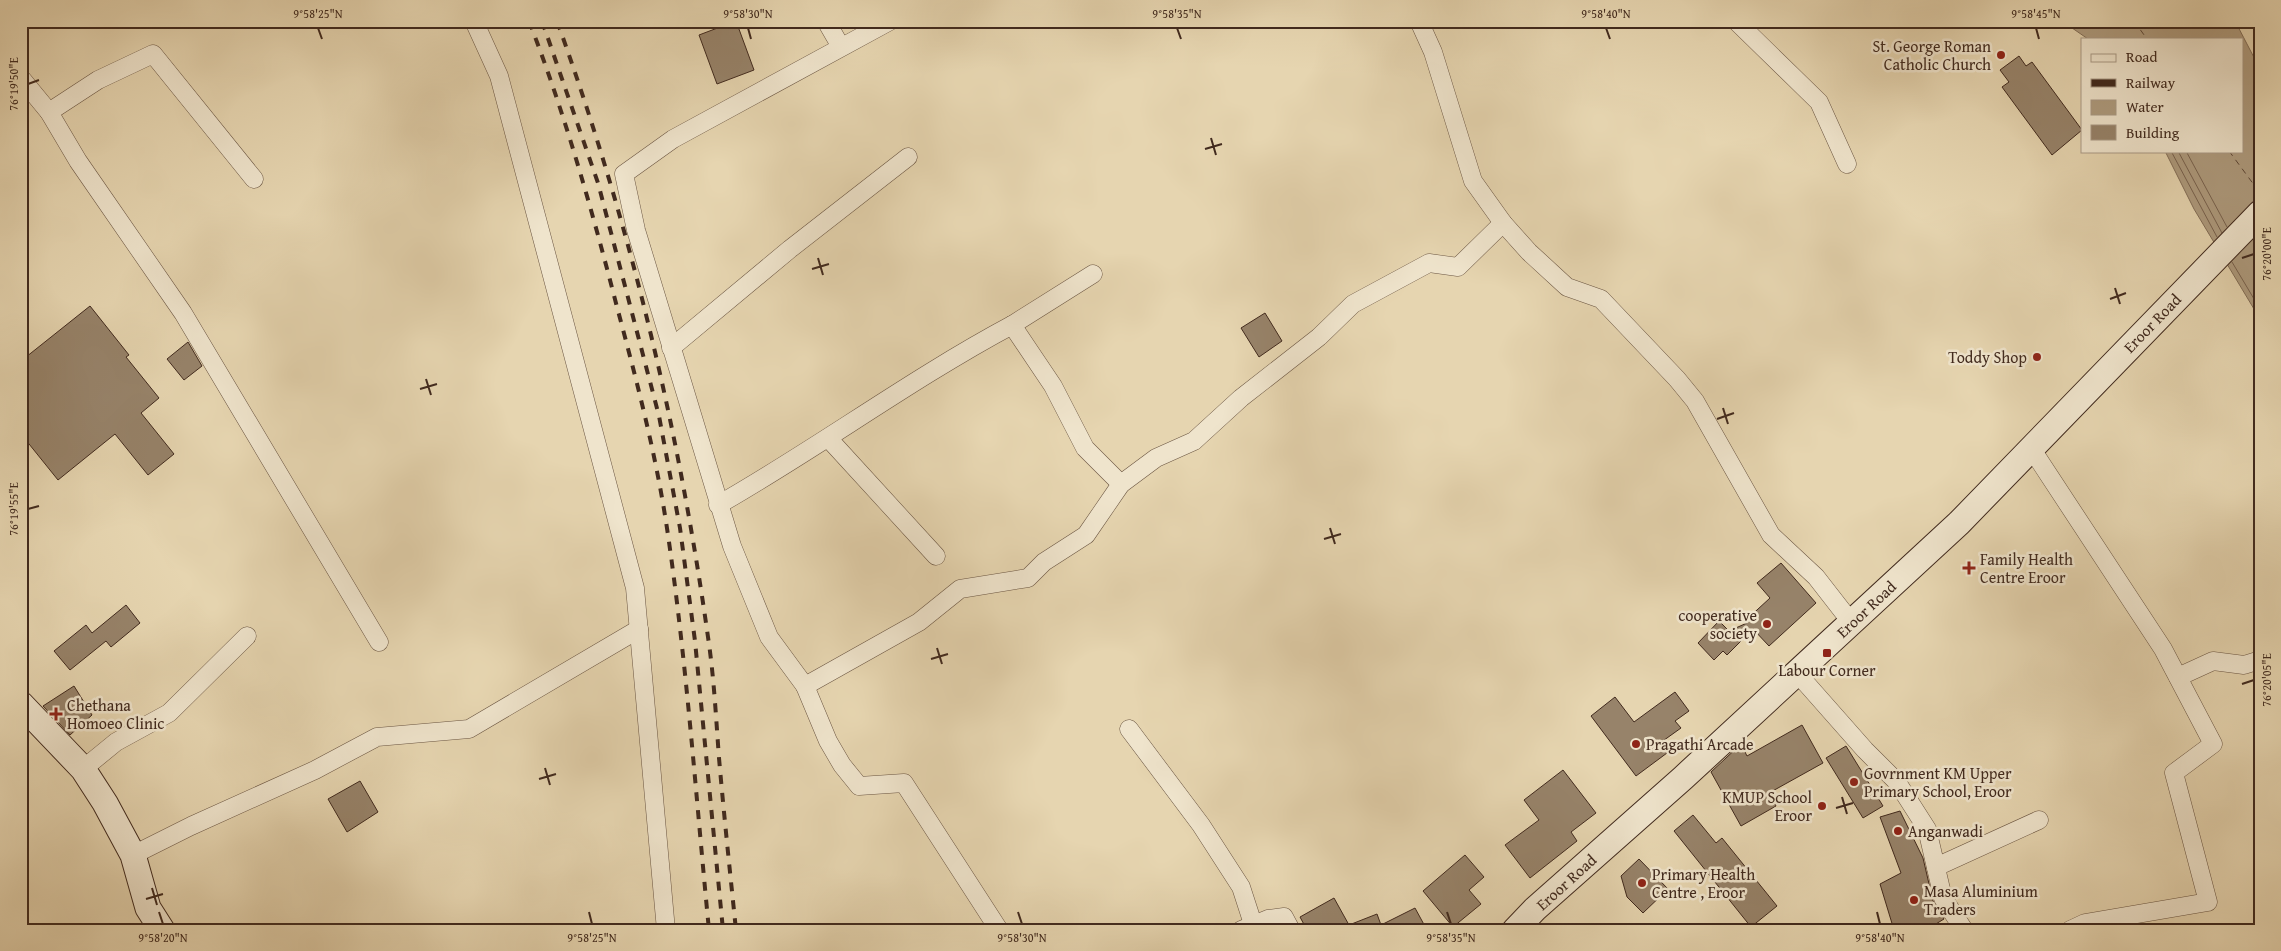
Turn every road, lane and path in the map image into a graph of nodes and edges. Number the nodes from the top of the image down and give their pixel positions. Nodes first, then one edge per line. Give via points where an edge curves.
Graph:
1 (474, 21) edge
2 (826, 21) edge
3 (890, 21) edge
4 (1419, 21) edge
5 (1736, 21) edge
6 (841, 47) junction
7 (21, 78) edge
8 (49, 112) junction
9 (908, 157) dead end
10 (1847, 164) dead end
11 (254, 179) dead end
12 (2260, 213) edge
13 (1503, 223) junction
14 (1093, 274) dead end
15 (1012, 325) junction
16 (671, 348) junction
17 (828, 438) junction
18 (2031, 448) junction
19 (1121, 484) junction
20 (718, 505) junction
21 (936, 556) dead end
22 (1852, 622) junction
23 (639, 629) junction
24 (247, 636) dead end
25 (379, 642) dead end
26 (2260, 660) edge
27 (1797, 673) junction
28 (2178, 677) junction
29 (804, 686) junction
30 (21, 704) edge
31 (1129, 728) dead end
32 (83, 769) junction
33 (2039, 820) dead end
34 (133, 855) junction
35 (1936, 867) junction
36 (1247, 927) edge
37 (162, 930) edge
38 (666, 930) edge
39 (999, 930) edge
40 (1291, 930) edge
41 (1514, 930) edge
42 (1964, 930) edge
43 (2070, 930) edge

1 - 23 street via 499,76 635,588
2 - 6 street
3 - 6 street
4 - 13 street via 1433,52 1473,181
5 - 10 street via 1819,102
6 - 16 street via 673,138 624,174 636,230
7 - 8 street
8 - 11 street via 98,80 153,54
8 - 25 street via 78,161 183,313
9 - 16 street
12 - 18 main road, Eroor Road
13 - 19 street via 1458,267 1429,263 1353,304 1319,337 1241,398 1194,441 1156,458
13 - 22 street via 1567,287 1600,299 1677,378 1695,401 1771,535 1816,577
14 - 15 street
15 - 17 street
15 - 19 street via 1053,386 1086,448
16 - 20 street
17 - 20 street
17 - 21 street
18 - 22 main road, Eroor Road via 1959,523
18 - 28 street via 2163,649
19 - 29 street via 1086,535 1044,562 1028,578 960,589 919,622
20 - 29 street via 769,637
22 - 27 main road, Eroor Road
23 - 34 street via 469,729 377,737 315,770
23 - 38 street
24 - 32 street via 169,713 116,742
26 - 28 street via 2244,665 2213,661
27 - 35 street via 1897,782 1927,829
27 - 41 main road, Eroor Road
28 - 43 street via 2213,744 2174,773 2208,902 2085,923
29 - 39 street via 842,765 859,786 904,783
30 - 32 main road
31 - 36 street via 1241,887
32 - 34 main road
33 - 35 street
34 - 37 main road via 148,908
35 - 42 street via 1943,898
36 - 40 street via 1268,918 1284,917

